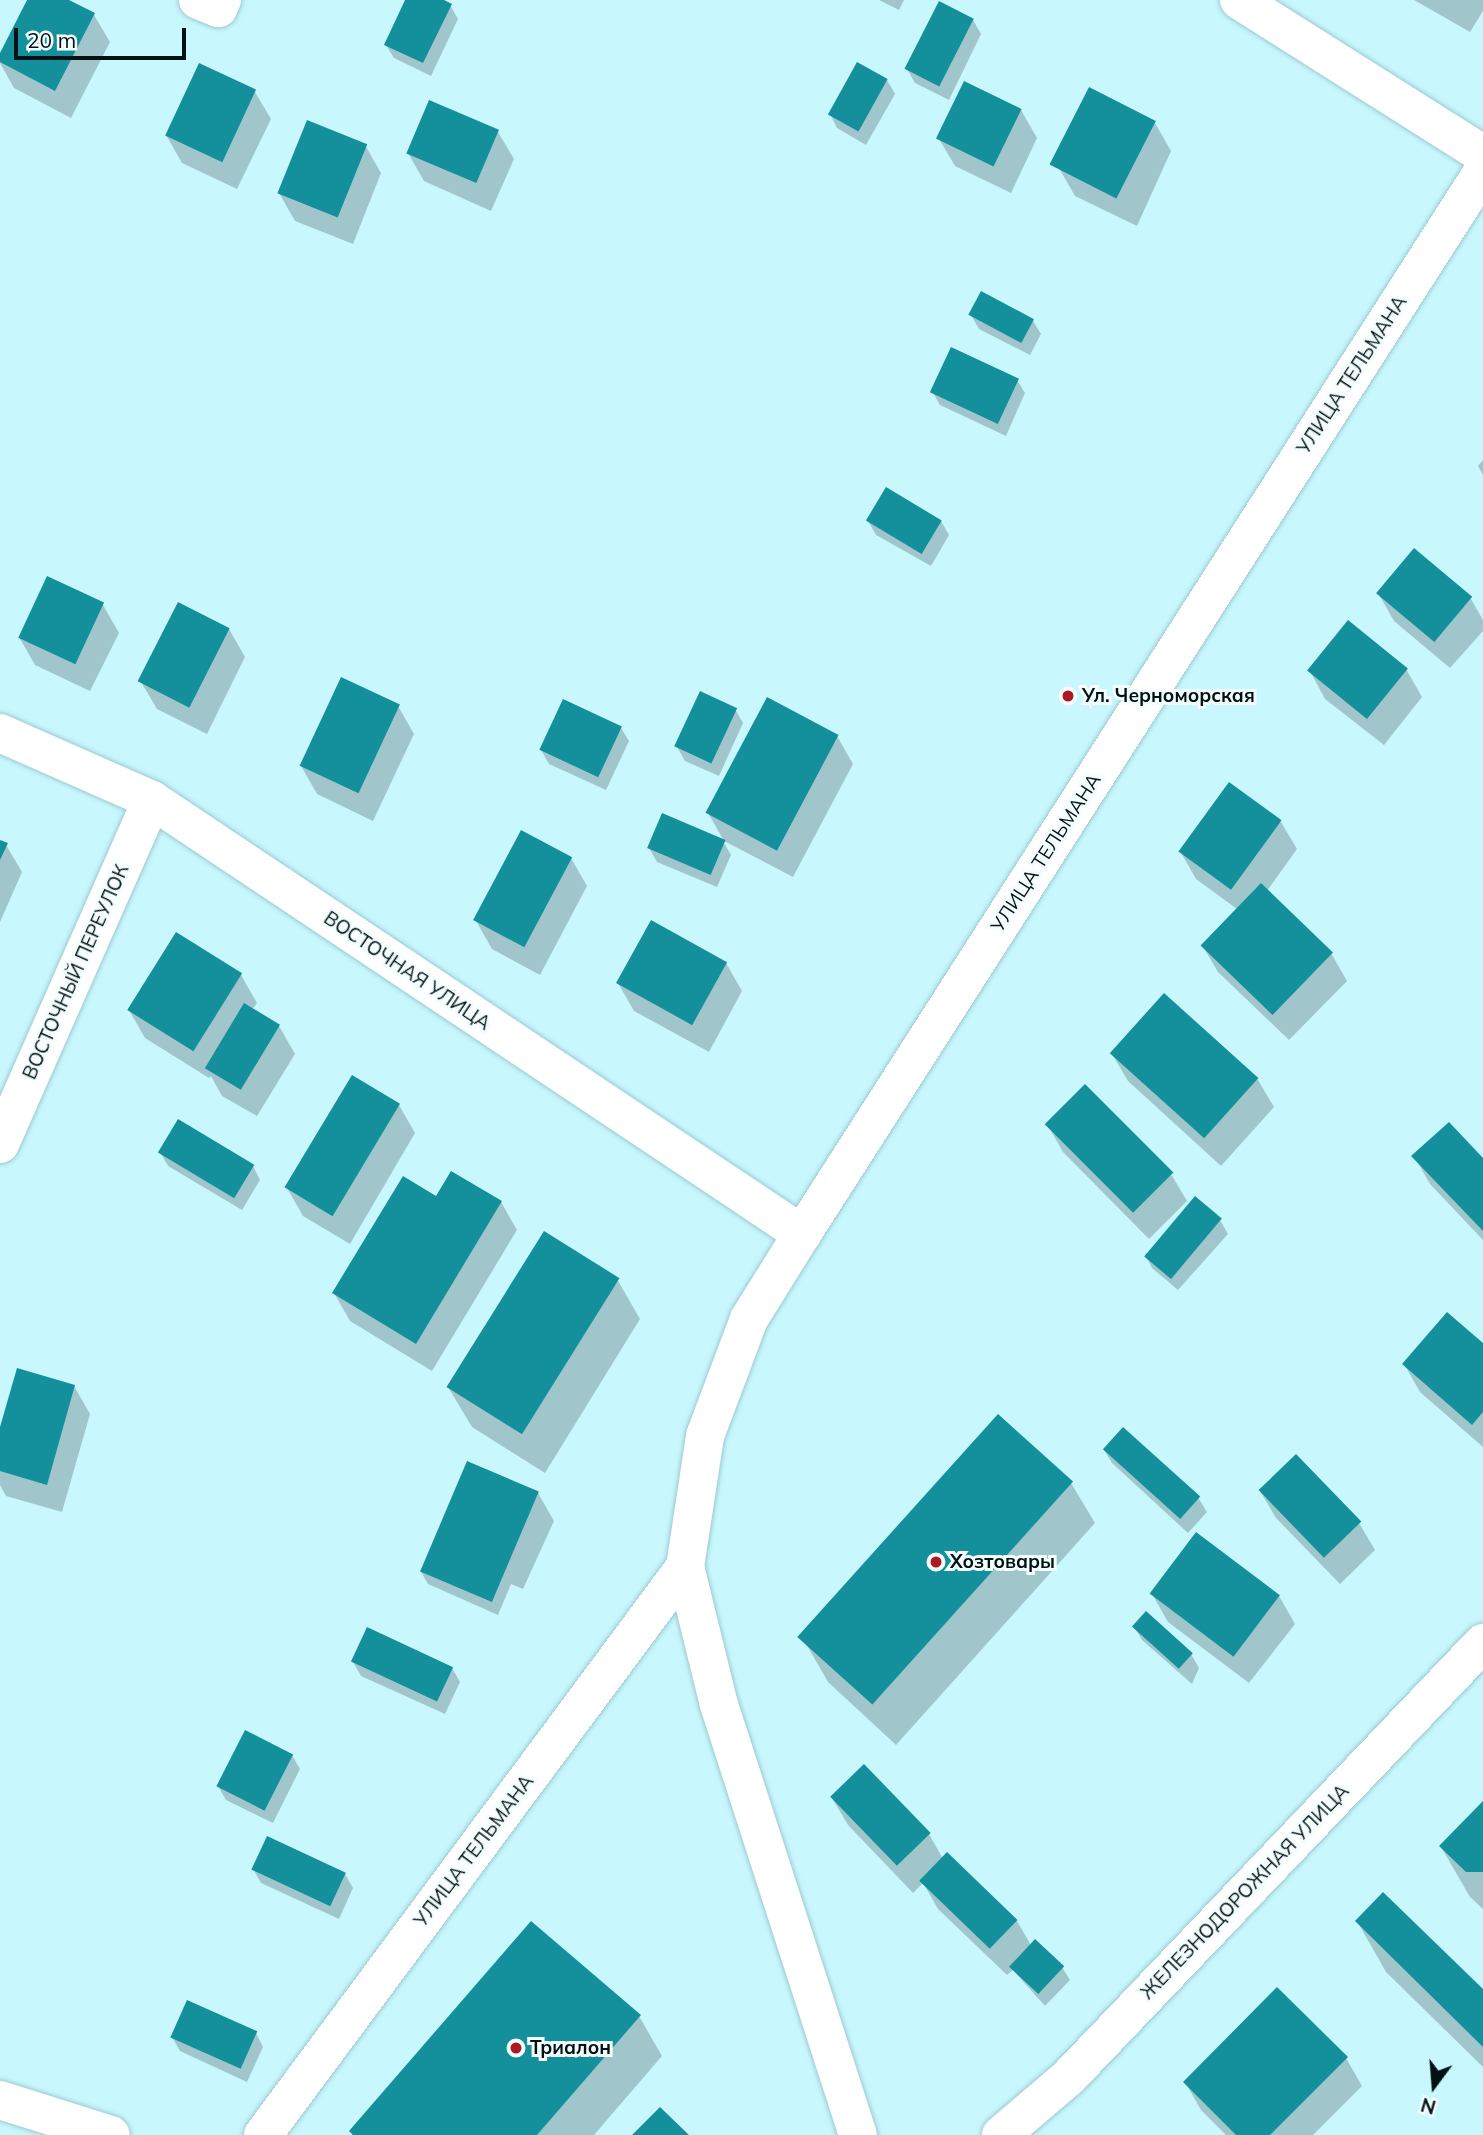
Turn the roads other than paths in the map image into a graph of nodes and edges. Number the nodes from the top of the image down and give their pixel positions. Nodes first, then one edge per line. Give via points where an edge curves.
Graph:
1 (198, 0) edge
2 (222, 0) edge
3 (1239, 0) edge
4 (1483, 154) edge
5 (1483, 171) edge
6 (0, 733) edge
7 (152, 800) junction
8 (0, 1144) edge
9 (802, 1234) junction
10 (685, 1567) junction
11 (1483, 1643) edge
12 (0, 2100) edge
13 (111, 2135) edge
14 (263, 2135) edge
15 (858, 2135) edge
16 (1001, 2135) edge

1 - 2 street via 218,8
3 - 4 street
5 - 9 street, УЛИЦА ТЕЛЬМАНА
6 - 7 street, ВОСТОЧНАЯ УЛИЦА
7 - 8 street, ВОСТОЧНЫЙ ПЕРЕУЛОК
7 - 9 street, ВОСТОЧНАЯ УЛИЦА
9 - 10 street, УЛИЦА ТЕЛЬМАНА via 749,1320 705,1436
10 - 14 street, УЛИЦА ТЕЛЬМАНА
10 - 15 street, УЛИЦА ТЕЛЬМАНА via 719,1705
11 - 16 street, ЖЕЛЕЗНОДОРОЖНАЯ УЛИЦА via 1069,2077
12 - 13 street

